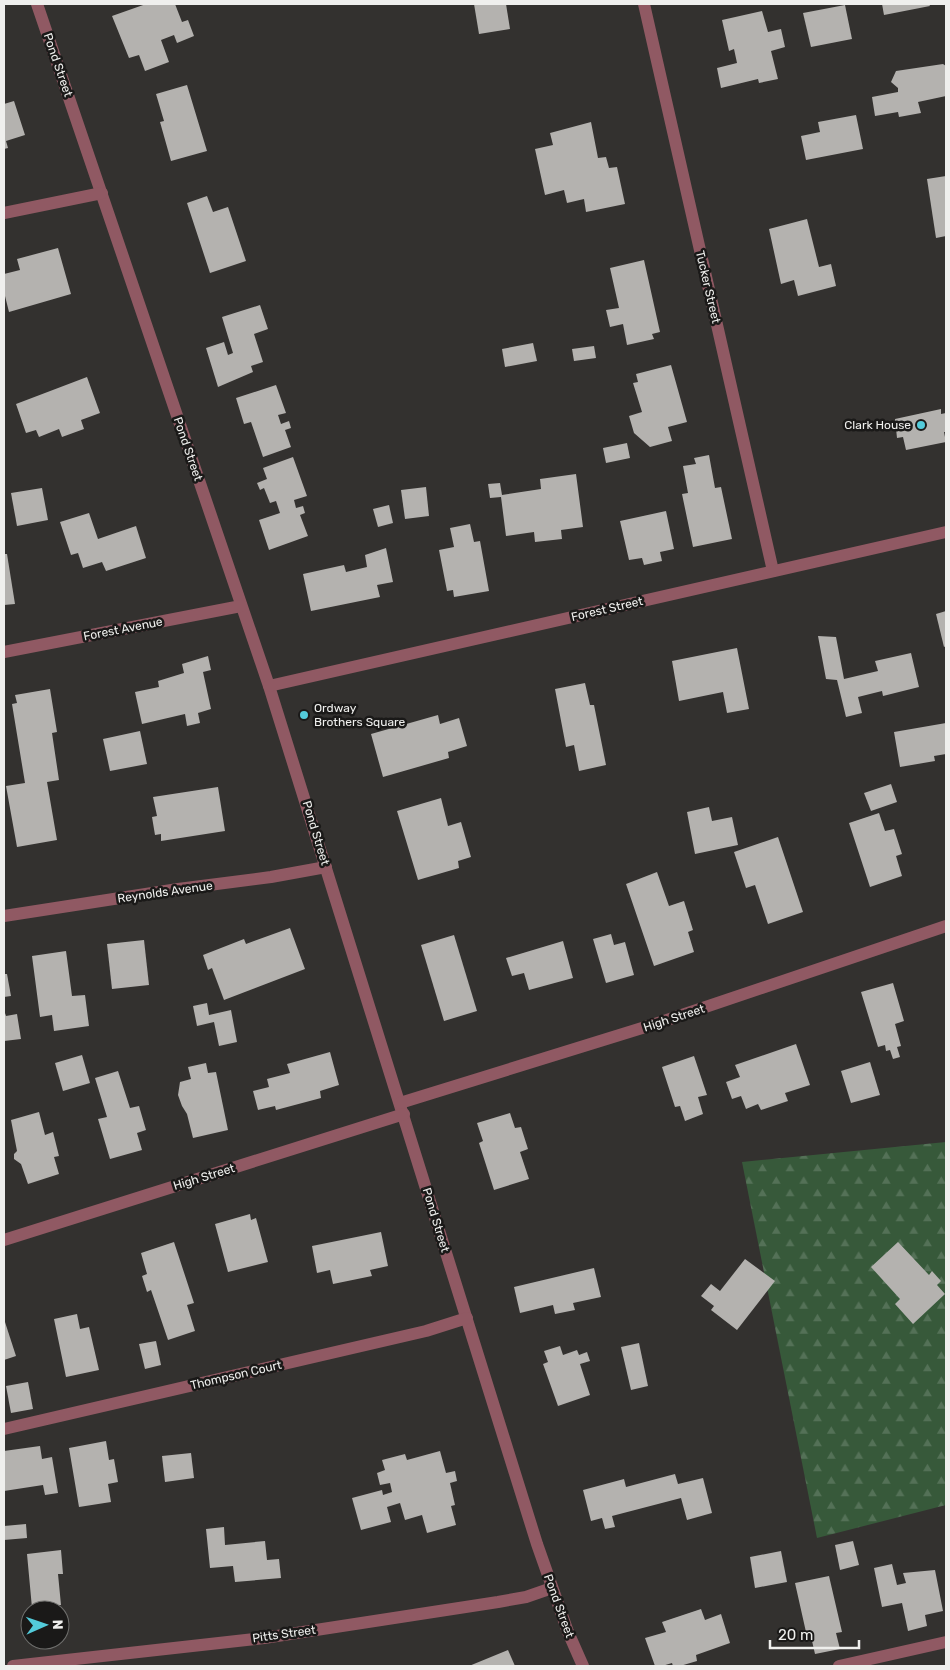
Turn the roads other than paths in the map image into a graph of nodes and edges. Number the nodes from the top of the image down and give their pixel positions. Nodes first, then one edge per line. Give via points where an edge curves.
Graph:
1 (37, 4) edge
2 (644, 4) edge
3 (102, 193) junction
4 (4, 213) edge
5 (946, 532) edge
6 (774, 571) junction
7 (241, 606) junction
8 (4, 652) edge
9 (269, 686) junction
10 (326, 867) junction
11 (4, 916) edge
12 (946, 926) edge
13 (402, 1108) junction
14 (4, 1240) edge
15 (467, 1318) junction
16 (4, 1429) edge
17 (552, 1588) junction
18 (946, 1642) edge
19 (12, 1666) edge
20 (583, 1666) edge
21 (840, 1666) edge

1 - 3 street, Pond Street
2 - 6 street, Tucker Street
3 - 4 street
3 - 7 street, Pond Street
5 - 6 street, Forest Street
6 - 9 street, Forest Street
7 - 8 street, Forest Avenue
7 - 9 street, Pond Street
9 - 10 street, Pond Street
10 - 11 street, Reynolds Avenue
10 - 13 street, Pond Street
12 - 13 street, High Street
13 - 14 street, High Street
13 - 15 street, Pond Street
15 - 16 street, Thompson Court via 426,1331
15 - 17 street, Pond Street
17 - 19 street, Pitts Street via 498,1602 264,1638
17 - 20 street, Pond Street
18 - 21 street

